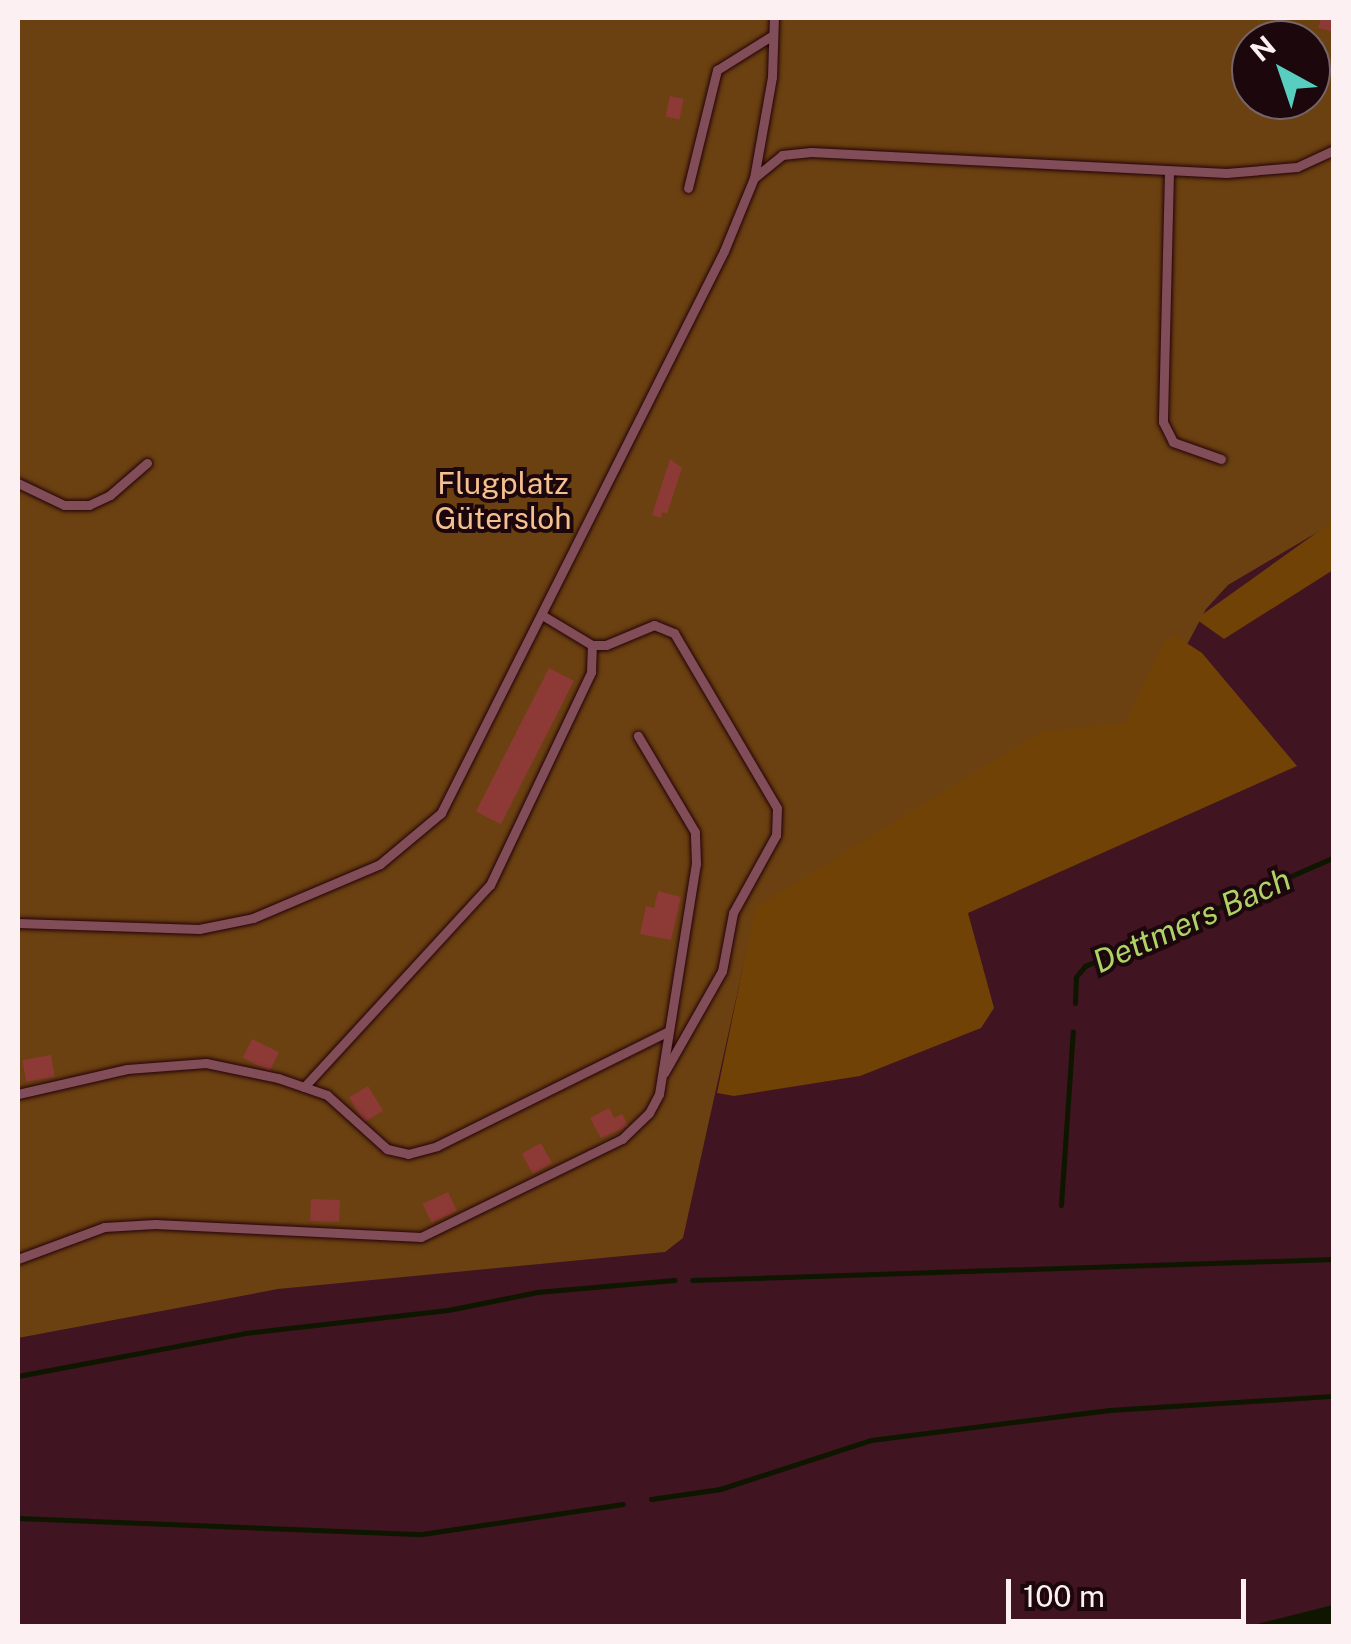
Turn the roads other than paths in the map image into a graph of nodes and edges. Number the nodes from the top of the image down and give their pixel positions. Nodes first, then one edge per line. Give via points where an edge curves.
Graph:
1 (774, 18) edge
2 (773, 35) junction
3 (1334, 150) edge
4 (1169, 172) junction
5 (754, 178) junction
6 (688, 188) dead end
7 (1221, 459) dead end
8 (147, 463) dead end
9 (18, 482) edge
10 (542, 615) junction
11 (592, 645) junction
12 (638, 736) dead end
13 (18, 923) edge
14 (667, 1032) junction
15 (662, 1077) junction
16 (304, 1087) junction
17 (18, 1094) edge
18 (18, 1259) edge

1 - 2 lane
2 - 5 lane
2 - 6 lane via 717,70
3 - 4 lane via 1297,167
4 - 5 lane via 810,152 782,155
4 - 7 lane via 1163,422 1173,442
5 - 10 lane
8 - 9 lane via 88,506 64,505
10 - 11 lane
10 - 13 lane via 442,813 380,864 253,918 199,930
11 - 15 lane via 654,625 674,633 778,808 776,835 733,913 722,971
11 - 16 lane via 591,672 490,885
12 - 14 lane via 696,832
14 - 15 lane
14 - 16 lane via 437,1146 408,1154 387,1150 327,1095
15 - 18 lane via 649,1113 622,1139 421,1237 121,1226
16 - 17 lane via 206,1063 128,1069

